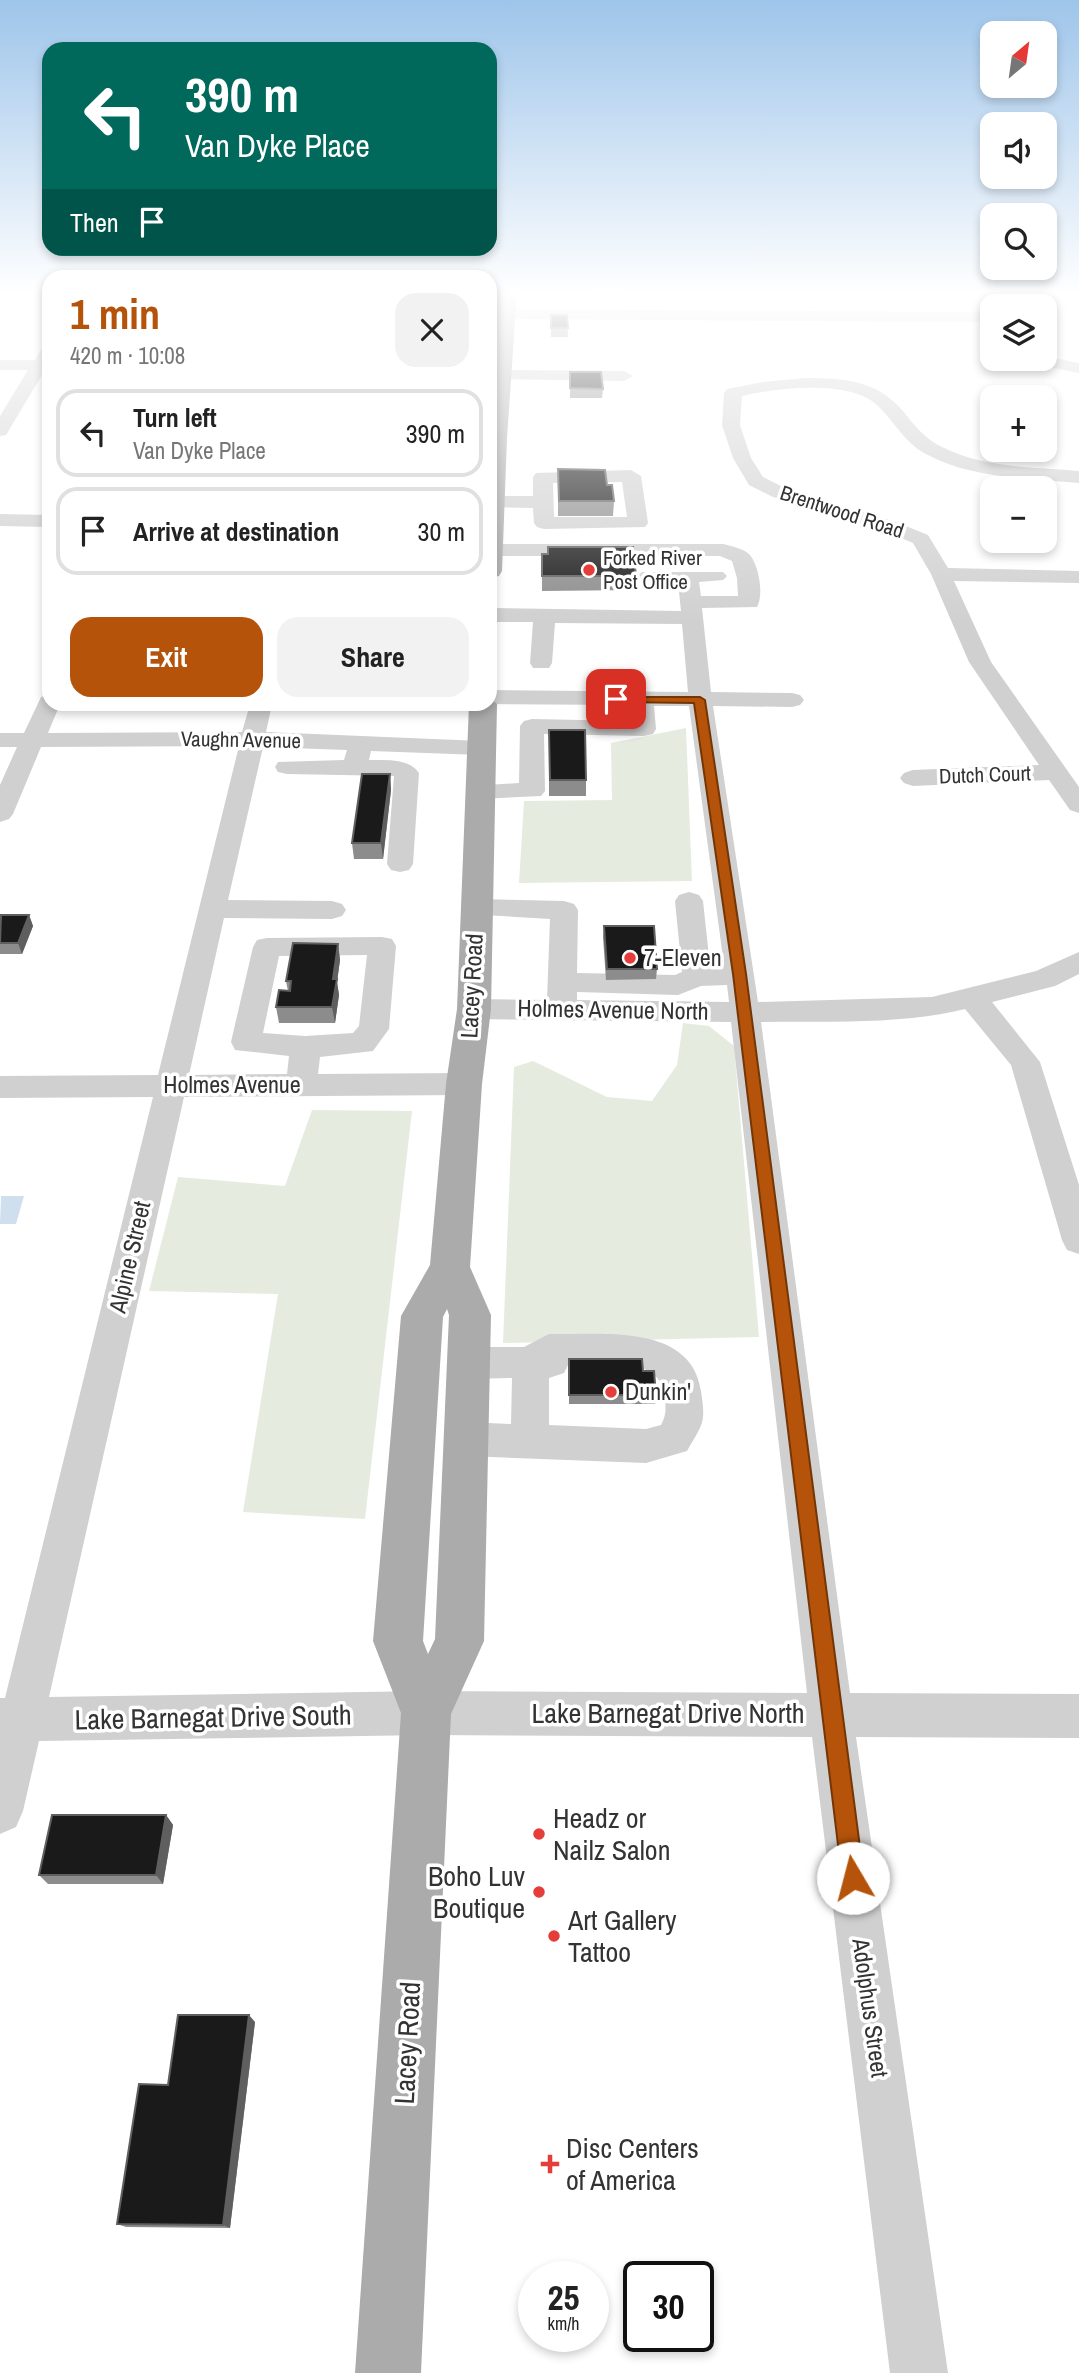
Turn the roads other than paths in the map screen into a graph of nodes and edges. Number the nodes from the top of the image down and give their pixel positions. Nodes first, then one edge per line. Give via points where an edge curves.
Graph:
1 (18, 403) edge
2 (732, 403) edge
3 (883, 403) edge
4 (0, 431) edge
5 (1079, 478) edge
6 (543, 502) junction
7 (497, 512) edge
8 (0, 520) edge
9 (42, 521) edge
10 (497, 561) edge
11 (941, 574) junction
12 (649, 576) dead end
13 (1079, 577) edge
14 (700, 595) junction
15 (497, 615) edge
16 (545, 616) junction
17 (541, 663) dead end
18 (497, 697) edge
19 (642, 699) junction
20 (700, 700) junction
21 (792, 700) dead end
22 (45, 711) edge
23 (259, 711) edge
24 (483, 711) edge
25 (253, 739) junction
26 (0, 740) edge
27 (31, 740) junction
28 (481, 748) junction
29 (358, 755) junction
30 (287, 767) dead end
31 (1056, 772) junction
32 (913, 778) dead end
33 (480, 791) junction
34 (1079, 805) edge
35 (0, 814) edge
36 (400, 864) dead end
37 (689, 901) dead end
38 (476, 908) junction
39 (212, 909) junction
40 (332, 909) dead end
41 (1079, 962) edge
42 (740, 974) junction
43 (697, 977) junction
44 (562, 996) junction
45 (972, 997) junction
46 (474, 1009) junction
47 (744, 1012) junction
48 (305, 1047) junction
49 (464, 1084) junction
50 (302, 1085) junction
51 (169, 1086) junction
52 (0, 1087) edge
53 (1079, 1240) edge
54 (450, 1267) junction
55 (468, 1363) junction
56 (531, 1363) junction
57 (466, 1439) junction
58 (530, 1441) junction
59 (426, 1713) junction
60 (831, 1713) junction
61 (1079, 1716) edge
62 (11, 1720) edge
63 (0, 1811) edge
64 (388, 2373) edge
65 (919, 2373) edge

1 - 4 street
2 - 11 street, Brentwood Road via 731,425 756,481 797,499 910,533 920,539
3 - 5 street, Brentwood Road via 930,450 955,460
6 - 6 street via 544,523 638,523 631,476 543,477
6 - 7 street
8 - 9 street
10 - 14 street via 723,550 741,557 749,602
11 - 13 street
11 - 31 street, Brentwood Road via 980,662
12 - 14 street
14 - 16 street
14 - 20 street, Adolphus Street
15 - 16 street
16 - 17 street
18 - 19 street
19 - 20 street
19 - 33 street via 644,729 532,726 532,791
20 - 21 street
20 - 42 street, Adolphus Street
22 - 27 street
23 - 25 street, Alpine Street
24 - 28 main road, Lacey Road
25 - 27 street, Vaughn Avenue
25 - 29 street, Vaughn Avenue
25 - 39 street, Alpine Street
26 - 27 street, Vaughn Avenue
27 - 35 street
28 - 29 street, Vaughn Avenue
28 - 33 main road, Lacey Road
29 - 30 street
29 - 36 street via 407,772
31 - 32 street, Dutch Court
31 - 34 street, Brentwood Road
33 - 38 main road, Lacey Road
37 - 43 street
38 - 44 street via 564,911
38 - 46 main road, Lacey Road
39 - 40 street
39 - 51 street, Alpine Street
41 - 45 street, Holmes Avenue North via 1045,979
42 - 43 street
42 - 47 street, Adolphus Street
43 - 44 street via 678,985
44 - 46 street, Holmes Avenue North
44 - 47 street, Holmes Avenue North
45 - 47 street, Holmes Avenue North via 893,1010
45 - 53 street via 1025,1062
46 - 49 main road, Lacey Road
47 - 60 street, Adolphus Street
48 - 48 street via 362,1043 374,1029 382,946 267,947 246,1042
48 - 50 street
49 - 50 street, Holmes Avenue
49 - 54 main road, Lacey Road
50 - 51 street, Holmes Avenue
51 - 52 street, Holmes Avenue
51 - 62 street, Alpine Street
54 - 55 main road, Lacey Road via 470,1315
54 - 59 main road, Lacey Road via 422,1316 398,1641
55 - 56 street
55 - 57 main road, Lacey Road
56 - 58 street
56 - 58 street via 549,1349 654,1355 670,1365 681,1381 687,1417 673,1438 646,1446
57 - 58 street
57 - 59 main road, Lacey Road via 459,1641
59 - 60 street, Lake Barnegat Drive North
59 - 62 street, Lake Barnegat Drive South
59 - 64 main road, Lacey Road
60 - 61 street, Lake Barnegat Drive North
60 - 65 street, Adolphus Street
62 - 63 street, Alpine Street

